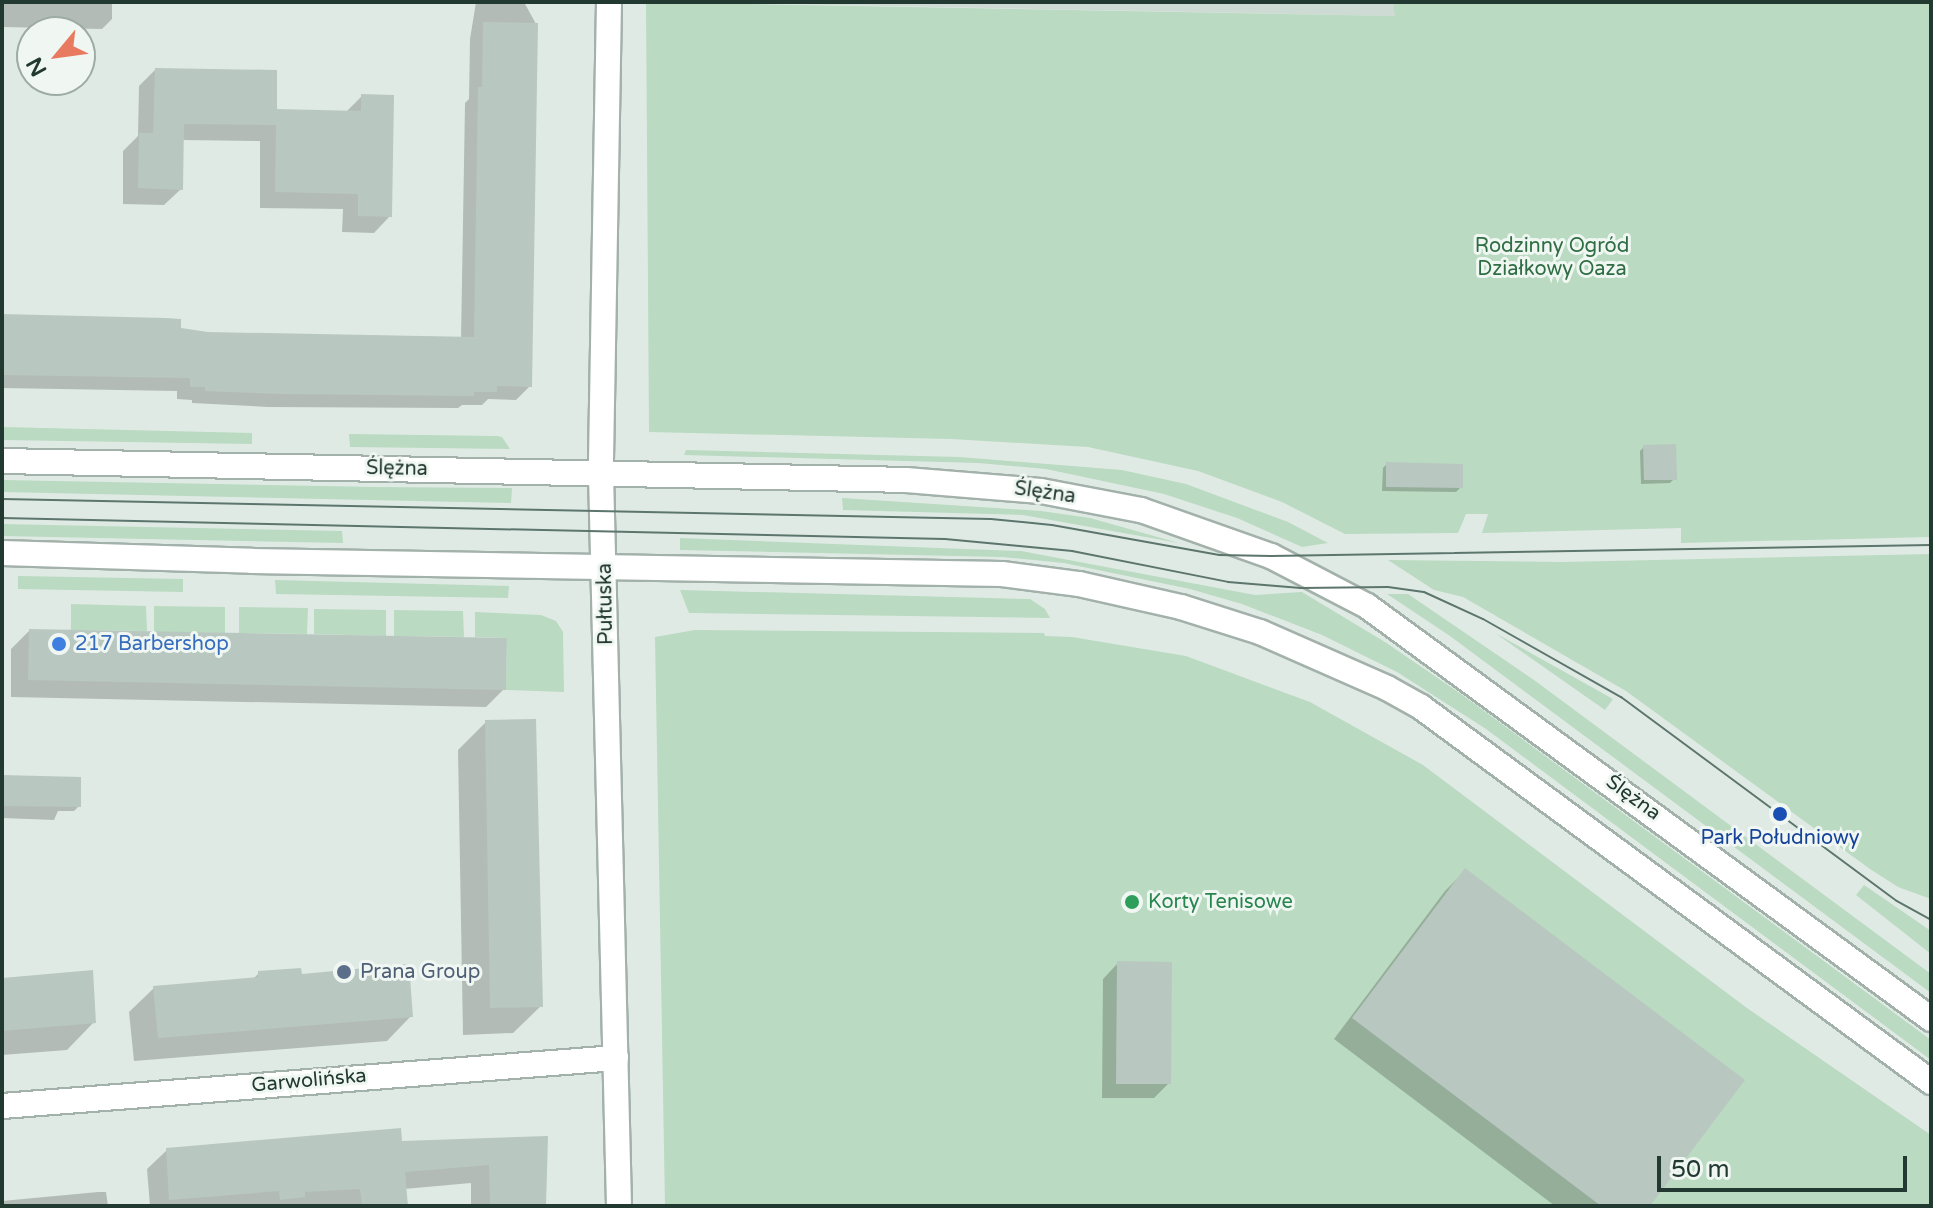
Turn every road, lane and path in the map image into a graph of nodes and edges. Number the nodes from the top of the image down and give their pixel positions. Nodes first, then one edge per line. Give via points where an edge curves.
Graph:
1 (609, 2) edge
2 (2, 461) edge
3 (601, 474) junction
4 (2, 553) edge
5 (605, 566) junction
6 (1931, 1019) edge
7 (616, 1058) junction
8 (1931, 1082) edge
9 (2, 1106) edge
10 (619, 1206) edge

1 - 3 main road, Pułtuska
2 - 3 main road, Ślężna
3 - 5 main road, Pułtuska
3 - 6 main road, Ślężna via 906,480 1041,491 1141,510 1271,556 1335,587 1414,638
4 - 5 main road
5 - 7 main road, Pułtuska
5 - 8 main road via 1002,574 1181,607 1260,632 1421,707
7 - 9 main road, Garwolińska
7 - 10 main road, Pułtuska

